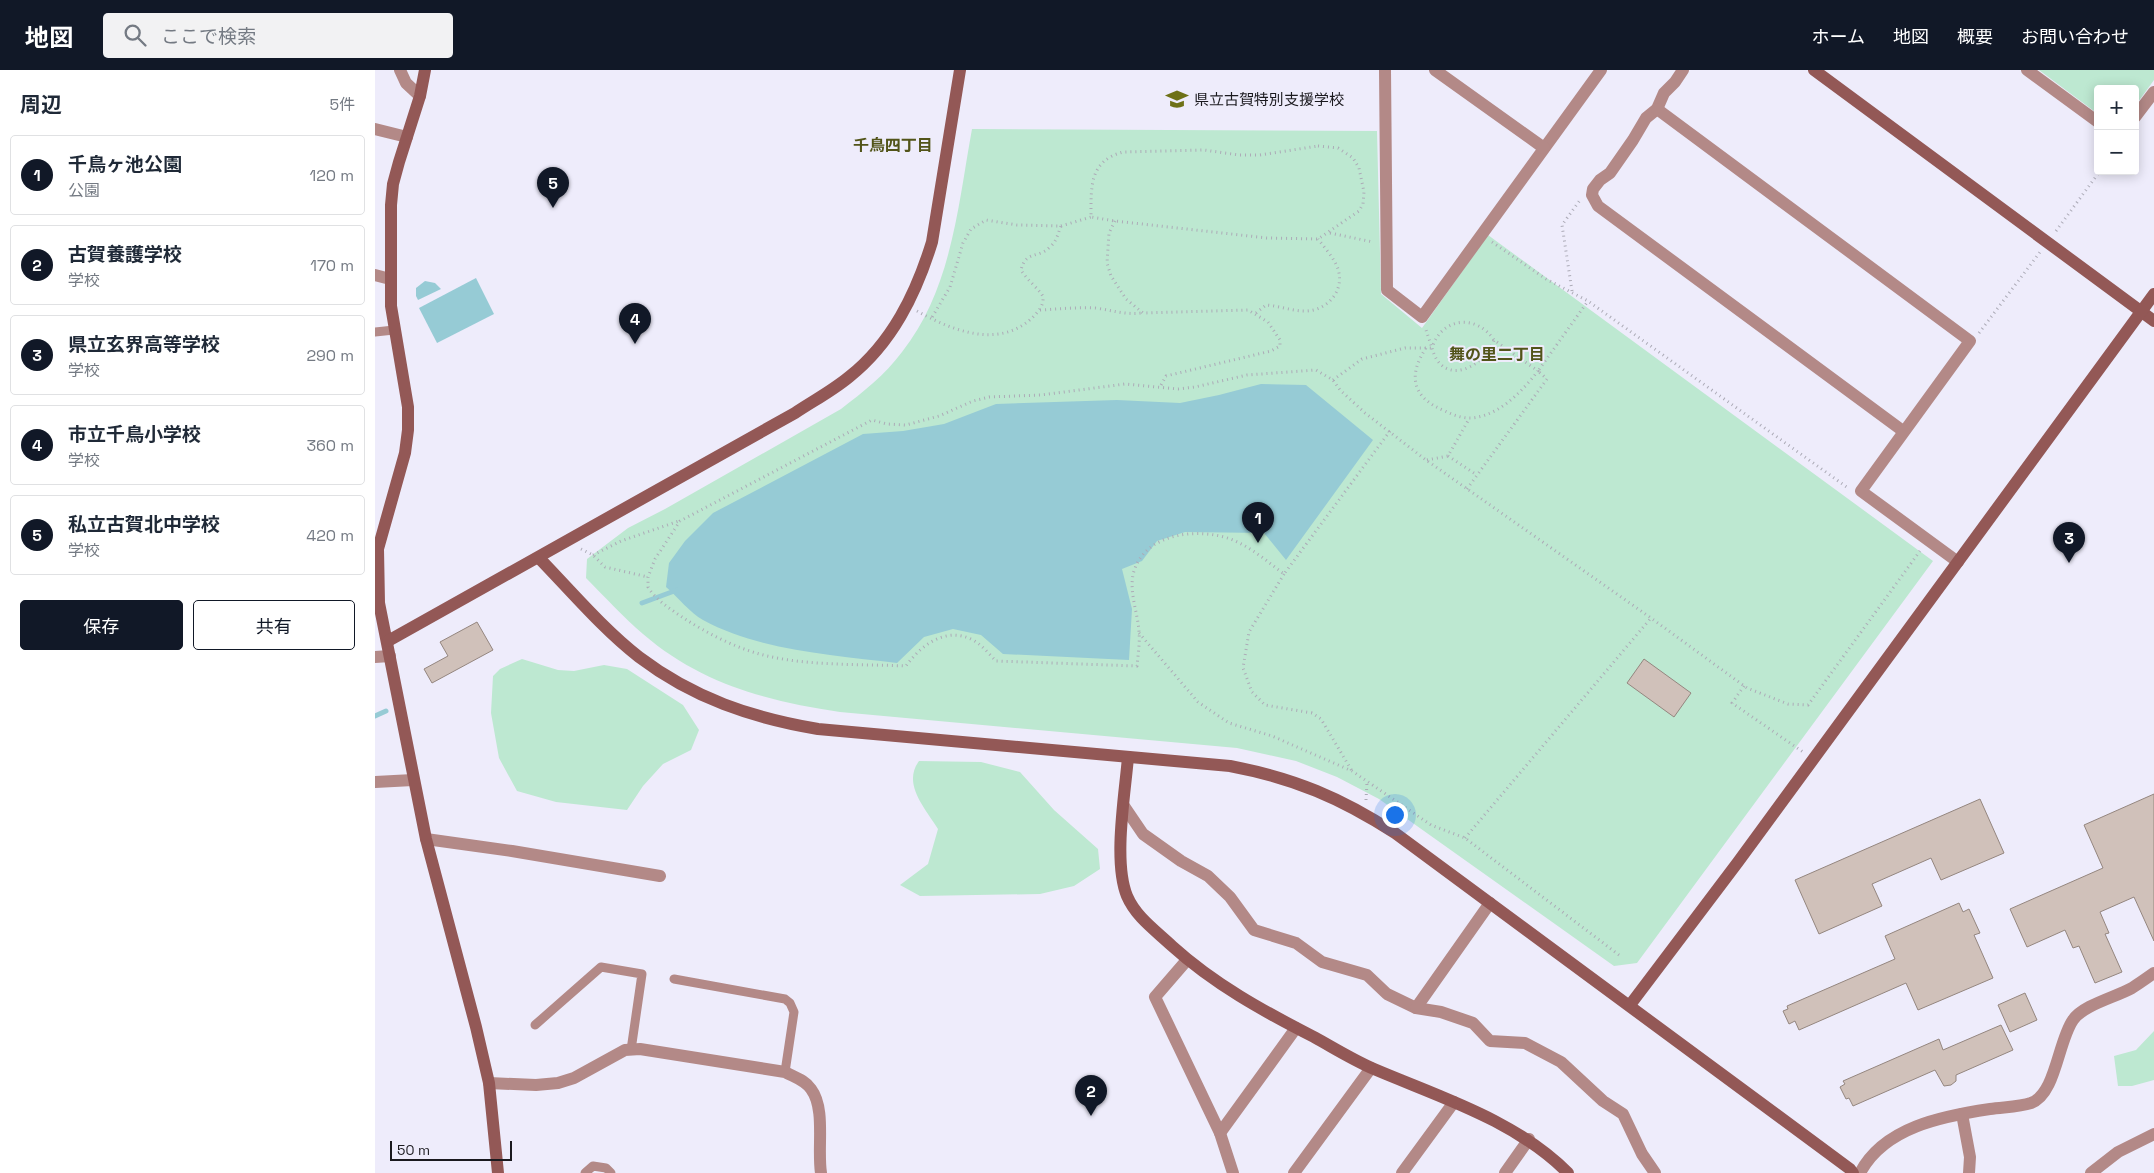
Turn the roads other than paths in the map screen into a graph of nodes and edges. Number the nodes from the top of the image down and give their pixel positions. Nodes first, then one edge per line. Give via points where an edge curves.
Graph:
1 (400, 70) edge
2 (425, 70) edge
3 (960, 70) edge
4 (1385, 70) edge
5 (1435, 70) edge
6 (1601, 70) edge
7 (1683, 70) edge
8 (1814, 70) edge
9 (2027, 70) edge
10 (2154, 92) edge
11 (420, 96) junction
12 (1657, 109) junction
13 (2139, 112) edge
14 (2094, 119) edge
15 (375, 129) edge
16 (407, 137) junction
17 (1544, 148) junction
18 (375, 275) edge
19 (390, 279) junction
20 (2154, 294) edge
21 (2141, 311) junction
22 (2154, 321) edge
23 (394, 330) junction
24 (375, 332) edge
25 (1903, 431) junction
26 (377, 550) edge
27 (539, 558) junction
28 (1958, 562) junction
29 (388, 641) junction
30 (390, 656) junction
31 (375, 657) edge
32 (1128, 757) junction
33 (413, 780) junction
34 (375, 782) edge
35 (1124, 806) junction
36 (426, 839) junction
37 (661, 876) dead end
38 (1490, 903) junction
39 (1187, 960) junction
40 (2154, 973) edge
41 (674, 979) dead end
42 (1630, 1005) junction
43 (1415, 1008) junction
44 (535, 1025) dead end
45 (1296, 1028) junction
46 (631, 1050) junction
47 (1371, 1068) junction
48 (785, 1072) junction
49 (489, 1083) junction
50 (1453, 1102) junction
51 (1962, 1114) junction
52 (1220, 1133) junction
53 (2154, 1134) edge
54 (1529, 1140) junction
55 (498, 1173) edge
56 (585, 1173) edge
57 (611, 1173) edge
58 (821, 1173) edge
59 (1233, 1173) edge
60 (1294, 1173) edge
61 (1401, 1173) edge
62 (1505, 1173) edge
63 (1569, 1173) edge
64 (1655, 1173) edge
65 (1853, 1173) edge
66 (1860, 1173) edge
67 (1969, 1173) edge
68 (2091, 1173) edge

1 - 11 street via 406,83
2 - 11 street
3 - 27 street via 931,242 917,287 876,350 849,378 795,413
4 - 17 street via 1387,290 1422,318
5 - 17 street
6 - 17 street
7 - 12 street via 1664,93
8 - 21 street
9 - 14 street
10 - 13 street
11 - 16 street
12 - 25 street via 1646,118 1610,173 1593,189 1598,206
12 - 25 street via 1970,341
15 - 16 street
16 - 19 street via 393,184
18 - 19 street
19 - 23 street
20 - 21 street
21 - 22 street
21 - 28 street
23 - 24 lane
23 - 26 street via 408,408 408,430 405,453
25 - 28 street via 1861,491
26 - 29 street via 379,603
27 - 29 street
27 - 32 street via 639,657 686,687 729,708 777,722 818,729
28 - 42 street
29 - 30 street
30 - 31 street
30 - 33 street
32 - 35 street
32 - 38 street via 1230,766 1315,789 1395,833
33 - 34 street
33 - 36 street
35 - 39 street via 1121,848 1122,877 1127,895 1137,914
35 - 43 street via 1143,834 1208,876 1230,897 1255,930 1296,944 1322,962 1367,975 1387,994
36 - 37 street
36 - 49 street
38 - 42 street
38 - 43 street
39 - 45 street via 1232,993
39 - 52 street via 1155,997
40 - 51 street via 2074,1018 2051,1081 2033,1103
41 - 48 lane via 785,999 790,1003 794,1012
42 - 65 street
43 - 64 street via 1441,1012 1473,1023 1490,1041 1525,1043 1561,1062 1603,1101 1623,1114
44 - 46 lane via 601,967 643,974
45 - 47 street
45 - 52 street
46 - 48 street
46 - 49 street via 558,1083
47 - 50 street
47 - 60 street
48 - 58 street via 804,1081 819,1104
49 - 55 street
50 - 54 street via 1489,1117
50 - 61 street
51 - 66 street via 1903,1131 1866,1160
51 - 67 street via 1970,1157
52 - 59 street
53 - 68 street via 2118,1152
54 - 62 street
54 - 63 street
56 - 57 lane via 593,1166 606,1168

